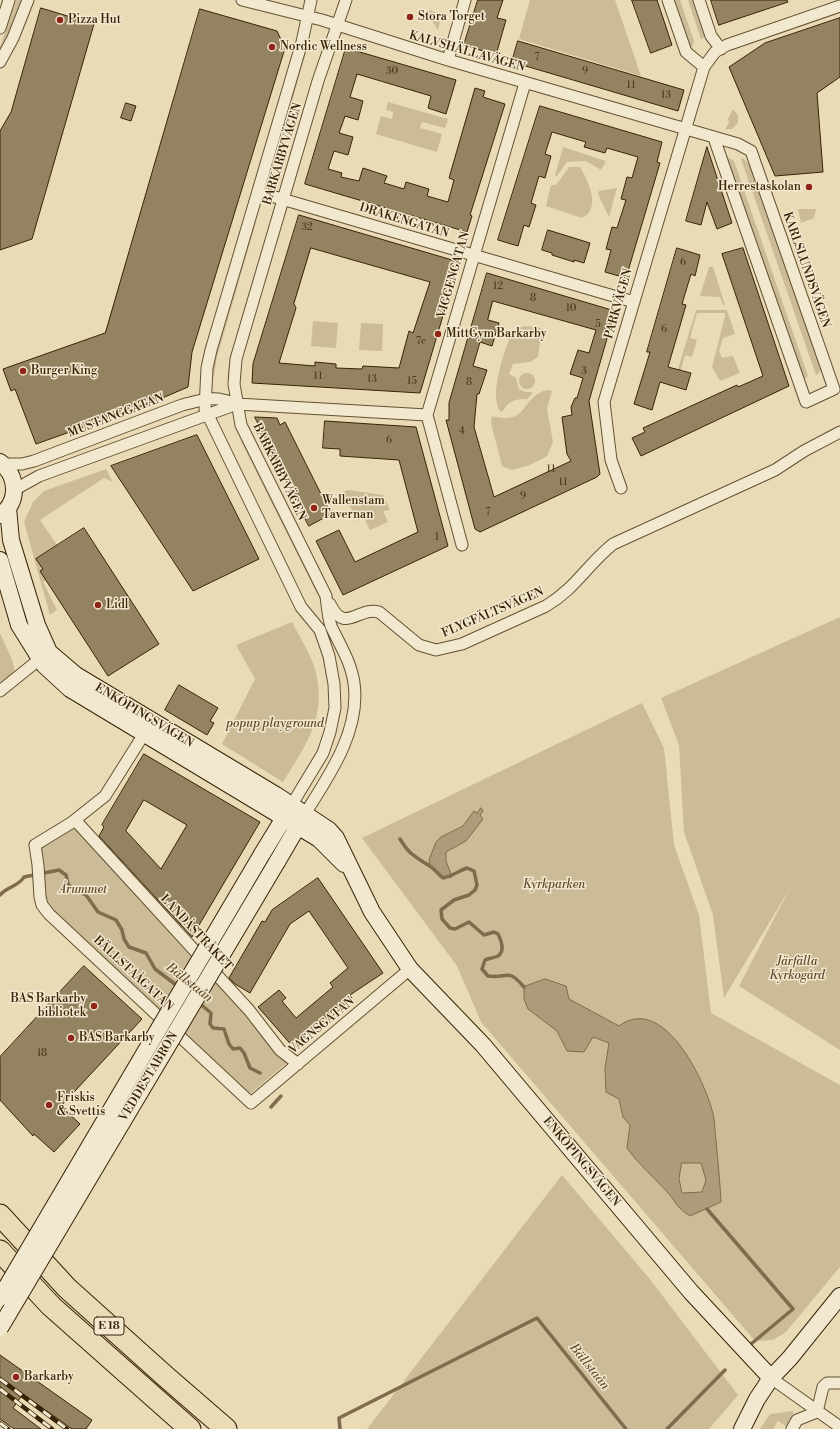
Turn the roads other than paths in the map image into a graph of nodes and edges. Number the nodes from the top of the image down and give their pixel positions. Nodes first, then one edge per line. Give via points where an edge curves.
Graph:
1 (9, 0) edge
2 (28, 0) edge
3 (242, 0) edge
4 (311, 0) edge
5 (346, 0) edge
6 (465, 0) edge
7 (668, 0) edge
8 (699, 0) edge
9 (840, 6) edge
10 (307, 16) junction
11 (338, 26) junction
12 (0, 28) edge
13 (721, 49) junction
14 (448, 60) junction
15 (0, 62) edge
16 (704, 67) junction
17 (525, 82) junction
18 (684, 130) junction
19 (714, 138) junction
20 (258, 192) junction
21 (283, 198) junction
22 (474, 255) junction
23 (634, 302) junction
24 (205, 399) junction
25 (237, 404) junction
26 (207, 415) junction
27 (427, 415) junction
28 (840, 432) edge
29 (2, 463) edge
30 (621, 488) dead end
31 (14, 490) junction
32 (4, 512) edge
33 (462, 545) dead end
34 (0, 560) edge
35 (326, 596) junction
36 (331, 624) junction
37 (320, 630) junction
38 (44, 655) junction
39 (0, 691) edge
40 (144, 734) junction
41 (295, 816) junction
42 (75, 820) junction
43 (410, 969) junction
44 (298, 1064) junction
45 (251, 1103) joint
46 (0, 1215) edge
47 (0, 1251) edge
48 (840, 1296) edge
49 (0, 1298) edge
50 (0, 1328) edge
51 (771, 1378) junction
52 (840, 1383) edge
53 (817, 1412) junction
54 (840, 1427) edge
55 (190, 1429) edge
56 (226, 1429) edge
57 (742, 1429) edge
58 (792, 1429) edge

1 - 12 street
2 - 15 street via 14,38
3 - 10 street, KALVSHÄLLAVÄGEN
4 - 10 street, BARKARBYVÄGEN
5 - 11 street, BARKARBYVÄGEN
6 - 14 street
7 - 16 street via 686,52
8 - 13 street via 711,36
9 - 13 street
10 - 11 street, KALVSHÄLLAVÄGEN
10 - 20 street, BARKARBYVÄGEN via 302,42
11 - 14 street, KALVSHÄLLAVÄGEN
11 - 21 street, BARKARBYVÄGEN via 318,81
13 - 16 street
14 - 17 street, KALVSHÄLLAVÄGEN
16 - 18 street
17 - 18 street, KALVSHÄLLAVÄGEN
17 - 22 street, VIGGENGATAN
18 - 19 street, KARLSLUNDSVÄGEN
18 - 23 street, PARKVÄGEN
19 - 19 street, KARLSLUNDSVÄGEN via 806,402 834,389 751,151 738,144
20 - 21 street, DRAKENGATAN
20 - 24 street, BARKARBYVÄGEN via 211,350
21 - 22 street, DRAKENGATAN
21 - 25 street, BARKARBYVÄGEN via 236,359 234,384
22 - 23 street, DRAKENGATAN
22 - 27 street, VIGGENGATAN
23 - 30 street, PARKVÄGEN via 604,402 611,460
24 - 25 street, MUSTANGGATAN via 220,398
24 - 26 street, BARKARBYVÄGEN
24 - 29 street, MUSTANGGATAN via 176,407 34,462
25 - 26 street, MUSTANGGATAN
25 - 27 street, MUSTANGGATAN
25 - 35 street, BARKARBYVÄGEN via 241,425
26 - 31 street, MUSTANGGATAN via 39,476
26 - 37 street, BARKARBYVÄGEN via 301,607
27 - 33 street
28 - 35 street, FLYGFÄLTSVÄGEN via 775,470 613,544 560,598 453,647 436,650 419,645 379,612 370,611 344,619 338,616
29 - 31 street via 10,474
31 - 32 street
32 - 38 street, ENKÖPINGSVÄGEN
34 - 38 street, ENKÖPINGSVÄGEN via 19,624
35 - 36 street, BARKARBYVÄGEN
36 - 37 street
36 - 41 street, BARKARBYVÄGEN via 344,649 354,683 354,709 350,733 341,753
37 - 41 street, BARKARBYVÄGEN via 329,656 334,684 334,718 323,753
38 - 39 street
38 - 40 street, ENKÖPINGSVÄGEN via 44,666 70,689
38 - 41 street, ENKÖPINGSVÄGEN
40 - 41 street, ENKÖPINGSVÄGEN
40 - 42 street via 105,796
41 - 43 street, ENKÖPINGSVÄGEN via 352,872 372,912
41 - 49 street, VEDDESTABRON, bridge via 262,854
41 - 50 street, VEDDESTABRON, bridge via 277,862
42 - 44 street, LANDÅSTRÅKET via 250,1010 280,1050
42 - 45 street, BÄLLSTAÅGATAN via 35,845 42,906
43 - 44 street, VAGNSGATAN
43 - 51 street, ENKÖPINGSVÄGEN via 483,1045 691,1292
44 - 45 street, VAGNSGATAN
46 - 56 highway, E 18 via 67,1288
47 - 55 highway, E 18 via 51,1306
48 - 51 street
51 - 53 street, ENKÖPINGSVÄGEN
51 - 57 street
52 - 53 street via 827,1383 823,1387
53 - 54 street, ENKÖPINGSVÄGEN
53 - 58 street via 797,1420

